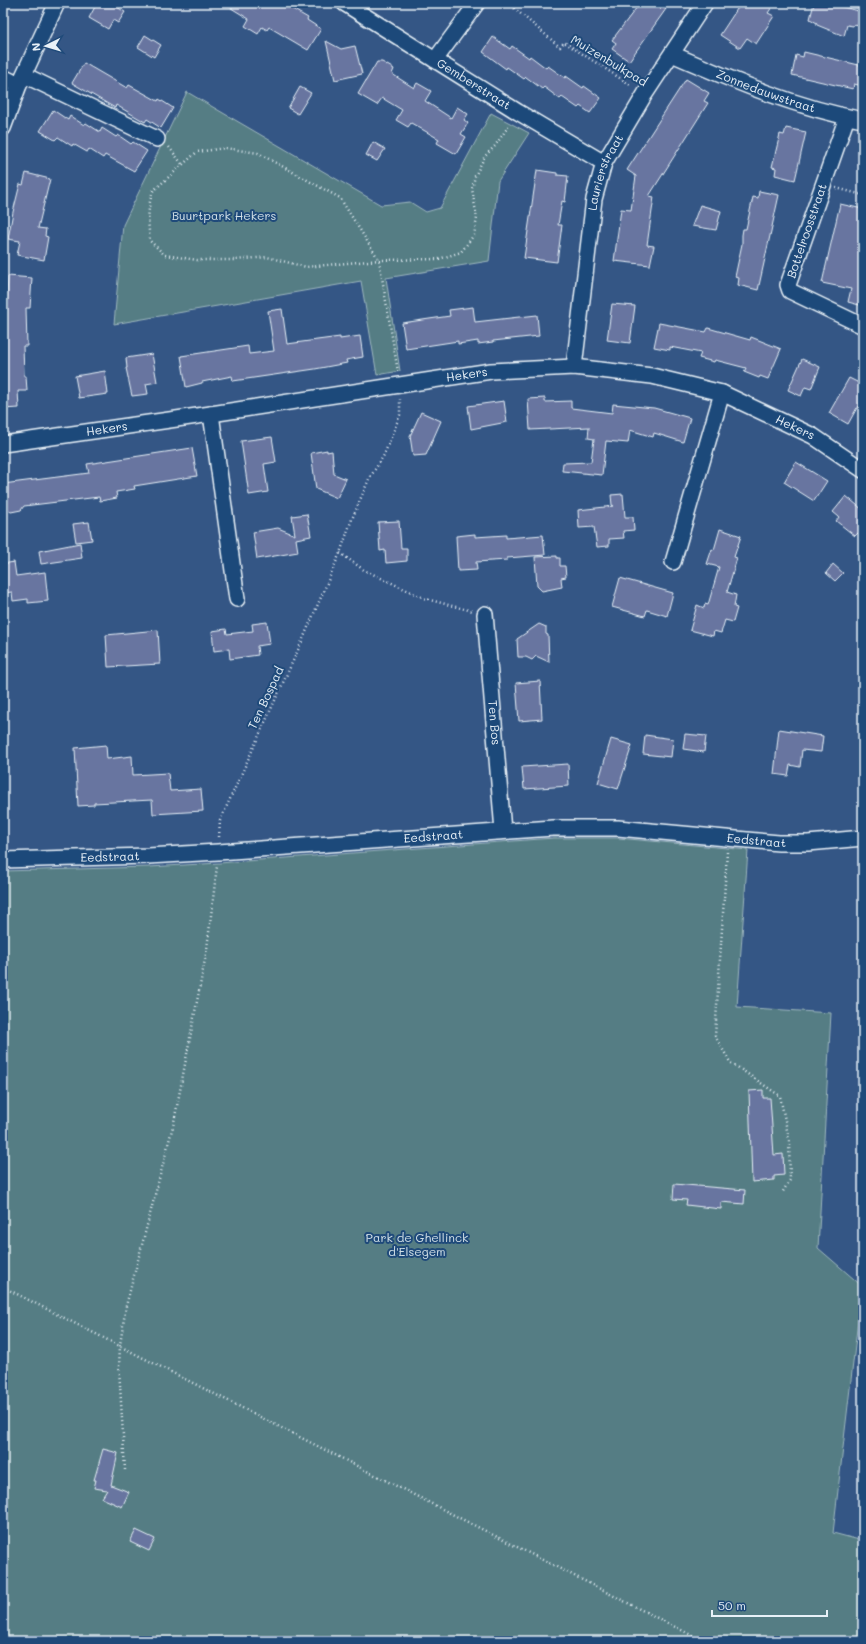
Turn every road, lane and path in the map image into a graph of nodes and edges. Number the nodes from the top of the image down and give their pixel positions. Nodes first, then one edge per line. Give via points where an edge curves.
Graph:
1 (57, 3) edge
2 (344, 3) edge
3 (477, 3) edge
4 (508, 3) edge
5 (705, 3) edge
6 (672, 54) junction
7 (435, 60) junction
8 (3, 77) edge
9 (22, 80) junction
10 (646, 94) junction
11 (518, 112) junction
12 (847, 117) junction
13 (863, 120) edge
14 (3, 128) edge
15 (157, 139) joint
16 (604, 162) junction
17 (182, 164) junction
18 (823, 185) junction
19 (863, 195) edge
20 (379, 260) junction
21 (863, 326) edge
22 (574, 367) junction
23 (400, 385) junction
24 (722, 394) junction
25 (211, 414) junction
26 (3, 444) edge
27 (863, 470) edge
28 (340, 553) junction
29 (673, 562) dead end
30 (237, 599) dead end
31 (485, 614) joint
32 (503, 831) junction
33 (728, 838) junction
34 (863, 838) edge
35 (218, 852) junction
36 (3, 860) edge
37 (782, 1193) dead end
38 (3, 1287) edge
39 (120, 1345) junction
40 (125, 1470) dead end
41 (703, 1641) edge

1 - 9 street
2 - 7 street, Gemberstraat
3 - 7 street
4 - 10 path, Muizenbulkpad via 560,47 564,42
5 - 6 street, Laurierstraat
6 - 10 street, Laurierstraat
6 - 12 street, Zonnedauwstraat via 774,96
7 - 11 street, Gemberstraat
8 - 9 street
9 - 14 street
9 - 15 street
10 - 16 street, Laurierstraat
11 - 16 street, Gemberstraat
11 - 20 path via 485,156 474,176 472,189 477,218 474,235 461,252 439,259
12 - 13 street, Zonnedauwstraat
12 - 18 street, Bottelroosstraat
15 - 17 path via 171,148
16 - 22 street, Laurierstraat via 594,199
17 - 20 path via 197,152 225,148 258,153 340,198
17 - 20 path via 153,191 149,200 150,241 165,255 196,260 268,257 306,267
18 - 19 path
18 - 21 street, Bottelroosstraat via 788,285 790,291
20 - 23 path, Ten Bospad
22 - 23 street, Hekers via 491,371
22 - 24 street, Hekers via 652,376
23 - 25 street, Hekers
23 - 28 path, Ten Bospad via 400,415 384,455 366,486
24 - 27 street, Hekers via 813,436
24 - 29 street
25 - 26 street, Hekers
25 - 30 street
28 - 31 path via 364,570 426,599
28 - 35 path, Ten Bospad via 220,821
31 - 32 street, Ten Bos
32 - 33 street, Eedstraat via 618,828
32 - 35 street, Eedstraat
33 - 34 street, Eedstraat via 801,843
33 - 37 path via 715,1036 730,1062 780,1096 789,1140 790,1180
35 - 36 street, Eedstraat
35 - 39 path, Ten Bospad via 207,949 174,1122 126,1306
38 - 39 path
39 - 40 path, Ten Bospad
39 - 41 path

